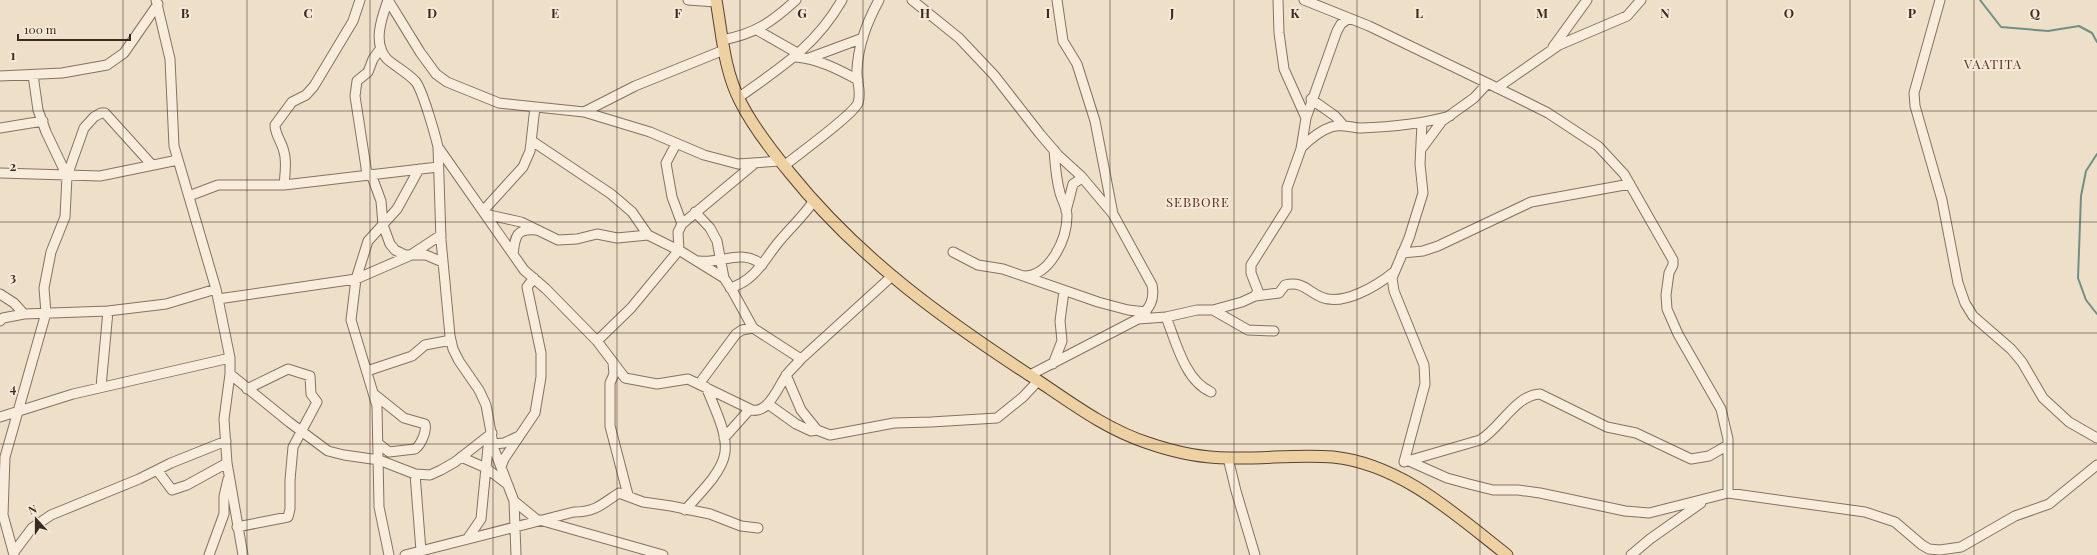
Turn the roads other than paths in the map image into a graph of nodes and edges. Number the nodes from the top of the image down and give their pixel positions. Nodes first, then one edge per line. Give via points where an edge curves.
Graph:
1 (360, 0) edge
2 (388, 0) edge
3 (688, 0) edge
4 (796, 0) edge
5 (842, 0) edge
6 (879, 0) edge
7 (912, 0) edge
8 (1058, 0) edge
9 (1278, 0) edge
10 (1304, 0) edge
11 (1587, 0) edge
12 (1641, 0) edge
13 (1940, 0) edge
14 (716, 1) edge
15 (157, 2) edge
16 (1339, 14) junction
17 (1349, 18) junction
18 (1341, 24) junction
19 (757, 30) junction
20 (863, 38) junction
21 (723, 45) junction
22 (381, 48) junction
23 (1549, 53) junction
24 (798, 55) junction
25 (809, 58) junction
26 (0, 76) edge
27 (33, 76) junction
28 (858, 80) junction
29 (1487, 84) junction
30 (1497, 88) junction
31 (738, 98) junction
32 (1311, 99) junction
33 (535, 107) junction
34 (584, 112) junction
35 (1450, 116) junction
36 (1306, 118) junction
37 (43, 121) junction
38 (1422, 123) junction
39 (1342, 125) junction
40 (0, 128) edge
41 (532, 141) junction
42 (676, 144) junction
43 (438, 147) junction
44 (1422, 148) junction
45 (1301, 149) junction
46 (1054, 150) junction
47 (178, 160) junction
48 (754, 164) junction
49 (782, 164) junction
50 (152, 165) junction
51 (438, 167) junction
52 (419, 169) junction
53 (0, 173) edge
54 (369, 174) junction
55 (67, 176) junction
56 (1082, 178) junction
57 (1630, 184) junction
58 (284, 185) junction
59 (189, 196) junction
60 (813, 202) junction
61 (1066, 211) junction
62 (484, 212) junction
63 (694, 212) junction
64 (1113, 214) junction
65 (682, 224) junction
66 (383, 225) junction
67 (541, 231) junction
68 (648, 234) junction
69 (440, 235) junction
70 (679, 250) junction
71 (953, 252) dead end
72 (1402, 253) junction
73 (513, 254) junction
74 (409, 256) junction
75 (720, 259) junction
76 (695, 260) junction
77 (442, 262) junction
78 (762, 265) junction
79 (1395, 271) junction
80 (1022, 276) junction
81 (891, 277) junction
82 (534, 278) junction
83 (724, 278) junction
84 (356, 280) junction
85 (742, 283) junction
86 (730, 288) junction
87 (216, 289) junction
88 (1064, 291) junction
89 (0, 294) edge
90 (1256, 296) junction
91 (218, 299) junction
92 (737, 299) junction
93 (1213, 310) junction
94 (108, 311) junction
95 (1146, 312) junction
96 (46, 313) junction
97 (24, 314) junction
98 (1166, 317) junction
99 (1138, 319) junction
100 (0, 321) edge
101 (753, 328) junction
102 (1274, 331) dead end
103 (451, 340) junction
104 (597, 341) junction
105 (230, 358) junction
106 (801, 359) junction
107 (613, 362) junction
108 (1052, 364) junction
109 (367, 371) junction
110 (230, 374) junction
111 (786, 376) junction
112 (1034, 378) junction
113 (703, 386) junction
114 (101, 387) junction
115 (247, 389) junction
116 (1211, 392) dead end
117 (374, 394) junction
118 (768, 404) junction
119 (750, 409) junction
120 (18, 411) junction
121 (0, 417) edge
122 (817, 430) junction
123 (302, 431) junction
124 (492, 433) junction
125 (521, 435) junction
126 (724, 438) junction
127 (2097, 438) edge
128 (226, 441) junction
129 (379, 444) junction
130 (494, 444) junction
131 (1728, 445) junction
132 (460, 457) junction
133 (1228, 458) junction
134 (379, 460) junction
135 (1406, 462) junction
136 (227, 463) junction
137 (2097, 465) edge
138 (501, 467) junction
139 (486, 468) junction
140 (157, 470) junction
141 (229, 474) junction
142 (416, 474) junction
143 (1400, 478) junction
144 (507, 484) junction
145 (1728, 494) junction
146 (628, 495) junction
147 (1706, 500) junction
148 (514, 501) junction
149 (685, 510) junction
150 (542, 521) junction
151 (237, 527) junction
152 (514, 527) junction
153 (758, 528) dead end
154 (468, 538) junction
155 (421, 551) junction
156 (434, 551) edge
157 (14, 554) edge
158 (209, 555) edge
159 (243, 555) edge
160 (389, 555) edge
161 (406, 555) edge
162 (516, 555) edge
163 (663, 555) edge
164 (1255, 555) edge
165 (1507, 555) edge
166 (1631, 555) edge

1 - 58 street via 353,21 314,86 306,95 292,102 275,125 286,164
2 - 22 street via 379,35
2 - 33 street via 436,74 447,82 499,103
3 - 14 street
4 - 19 street via 780,15
5 - 24 street via 833,16
6 - 20 street
7 - 46 street via 959,38 994,75
8 - 64 street via 1063,41 1077,64 1095,121
9 - 36 street via 1284,69
10 - 16 street
11 - 23 street
12 - 23 street via 1628,16 1559,45
13 - 127 street via 1917,81 1915,99 1942,200 1958,283 1965,303 1972,316 2011,349 2022,362 2043,398 2069,422
14 - 21 main road
15 - 27 street via 124,53 107,65
15 - 47 street via 170,59 174,146
16 - 17 street
16 - 18 street
17 - 18 street
17 - 29 street
18 - 32 street
19 - 21 street
19 - 24 street
20 - 25 street
20 - 28 street via 857,70
21 - 31 main road via 727,69
21 - 34 street
22 - 43 street via 387,58 417,83
22 - 54 street via 373,58 368,72 357,80 355,96
23 - 30 street
24 - 25 street
24 - 31 street
25 - 28 street
26 - 27 street
27 - 37 street via 38,110
28 - 49 street via 858,104 840,122
29 - 30 street
29 - 35 street via 1474,98
30 - 57 street via 1548,113 1598,146 1613,160
31 - 49 main road
32 - 36 street
32 - 39 street
33 - 34 street
33 - 41 street
34 - 42 street via 650,132
35 - 38 street
35 - 44 street via 1442,122
36 - 45 street
37 - 40 street
37 - 55 street
38 - 39 street via 1361,128
38 - 44 street
39 - 45 street via 1322,131
41 - 62 street via 523,167
41 - 68 street via 611,194 632,212
42 - 48 street via 738,164
42 - 65 street via 667,159 666,167 672,197
43 - 51 street
43 - 62 street
44 - 72 street via 1420,164 1423,193
45 - 90 street via 1288,188 1287,208 1251,265 1258,291
46 - 56 street
46 - 61 street via 1057,181
47 - 50 street
47 - 59 street
48 - 49 street
48 - 63 street
49 - 60 main road
50 - 55 street via 100,176
50 - 55 street via 112,119 101,113 84,128
51 - 52 street
51 - 69 street
52 - 54 street
52 - 66 street via 397,208
53 - 55 street
54 - 58 street
54 - 66 street via 381,201
55 - 96 street via 65,217 51,252 44,288
56 - 61 street via 1073,184
56 - 64 street
57 - 72 street via 1531,202 1438,246 1423,251
57 - 131 street via 1673,260 1666,295 1667,309 1681,340 1721,409
58 - 59 street via 218,186
59 - 87 street
60 - 78 street
60 - 81 main road
61 - 80 street via 1066,226 1056,256 1035,274
62 - 67 street
62 - 73 street
63 - 65 street
63 - 75 street via 710,228 717,241
64 - 95 street via 1152,284 1154,295
65 - 70 street via 678,232
66 - 74 street via 395,250
66 - 84 street via 368,241
67 - 68 street via 561,241 597,234 617,238
67 - 73 street via 522,230 514,243
68 - 70 street
69 - 74 street
69 - 77 street
70 - 76 street
70 - 104 street via 631,308
71 - 80 street via 978,265 1003,269
72 - 79 street
73 - 82 street via 524,270
74 - 77 street via 426,255
74 - 84 street
75 - 76 street via 714,262
75 - 78 street via 746,256
75 - 83 street
76 - 83 street
77 - 103 street
78 - 85 street
79 - 90 street via 1383,281 1350,297 1326,299 1303,286 1290,284 1285,285 1279,293
79 - 135 street via 1392,278 1394,291 1424,365 1425,384
80 - 88 street
81 - 106 street
81 - 112 main road via 958,327
82 - 104 street
82 - 125 street via 527,287 541,353 541,377 534,413
83 - 86 street
84 - 91 street
84 - 109 street via 351,320
85 - 86 street
85 - 92 street
86 - 92 street
87 - 91 street
87 - 94 street via 166,304
88 - 95 street via 1117,307
88 - 108 street via 1060,321 1062,341
89 - 97 street via 14,303
90 - 93 street
91 - 105 street
92 - 101 street
93 - 98 street via 1197,310
93 - 102 street via 1248,330
94 - 96 street
94 - 114 street
95 - 99 street
96 - 97 street
96 - 120 street
97 - 100 street via 3,318
98 - 99 street
98 - 116 street via 1193,378 1203,389
99 - 108 street
101 - 106 street
101 - 113 street via 736,334
103 - 109 street via 425,345 412,356
103 - 124 street via 459,361 480,390
104 - 107 street
105 - 110 street
105 - 114 street
106 - 111 street
107 - 113 street via 625,378 657,384 688,379
107 - 146 street via 614,374 610,383 610,426
108 - 112 street
109 - 117 street
110 - 115 street
110 - 128 street via 224,419
111 - 118 street
111 - 122 street via 801,410
112 - 122 street via 1024,398 997,418 894,423 830,435
112 - 133 main road via 1101,422 1146,443 1193,455
113 - 119 street
113 - 126 street via 720,419
114 - 120 street
115 - 123 street
115 - 123 street via 288,370 310,376 311,394 318,402
117 - 129 street
117 - 129 street via 404,418 416,420 426,427 415,449 389,452
118 - 119 street via 756,411
118 - 122 street via 796,424 811,431
119 - 126 street
120 - 121 street
120 - 157 street via 5,457 3,515
123 - 134 street via 328,451
123 - 151 street via 293,448 288,517
124 - 130 street
124 - 132 street
125 - 130 street via 504,443
125 - 138 street
126 - 149 street via 726,454 720,468
128 - 136 street
128 - 140 street
129 - 134 street
130 - 138 street
130 - 139 street via 488,447
131 - 135 street via 1713,455 1691,459 1636,433 1607,426 1540,394 1531,394 1490,434 1480,440
131 - 145 street
132 - 139 street
132 - 142 street via 430,474
133 - 143 main road via 1335,458 1367,465
133 - 164 street
134 - 142 street
134 - 160 street via 380,507
135 - 143 street
135 - 147 street via 1447,478 1493,490 1540,493 1625,510 1649,513
136 - 140 street via 187,485 172,490
136 - 141 street
137 - 145 street via 2049,504 2015,516 1961,547 1940,550 1929,549 1895,522 1870,514 1787,500
138 - 144 street
139 - 144 street
139 - 154 street via 481,519
140 - 157 street via 139,480 51,515 32,528
141 - 151 street
141 - 158 street via 224,496 224,514
142 - 155 street
143 - 165 main road via 1429,496
144 - 148 street
145 - 147 street
146 - 149 street via 643,502
146 - 150 street via 620,493 592,511 574,512
147 - 166 street
148 - 150 street
148 - 152 street
149 - 153 street via 710,514 741,526
150 - 152 street
150 - 163 street
151 - 159 street
152 - 154 street
152 - 162 street
154 - 156 street
155 - 156 street
155 - 161 street

